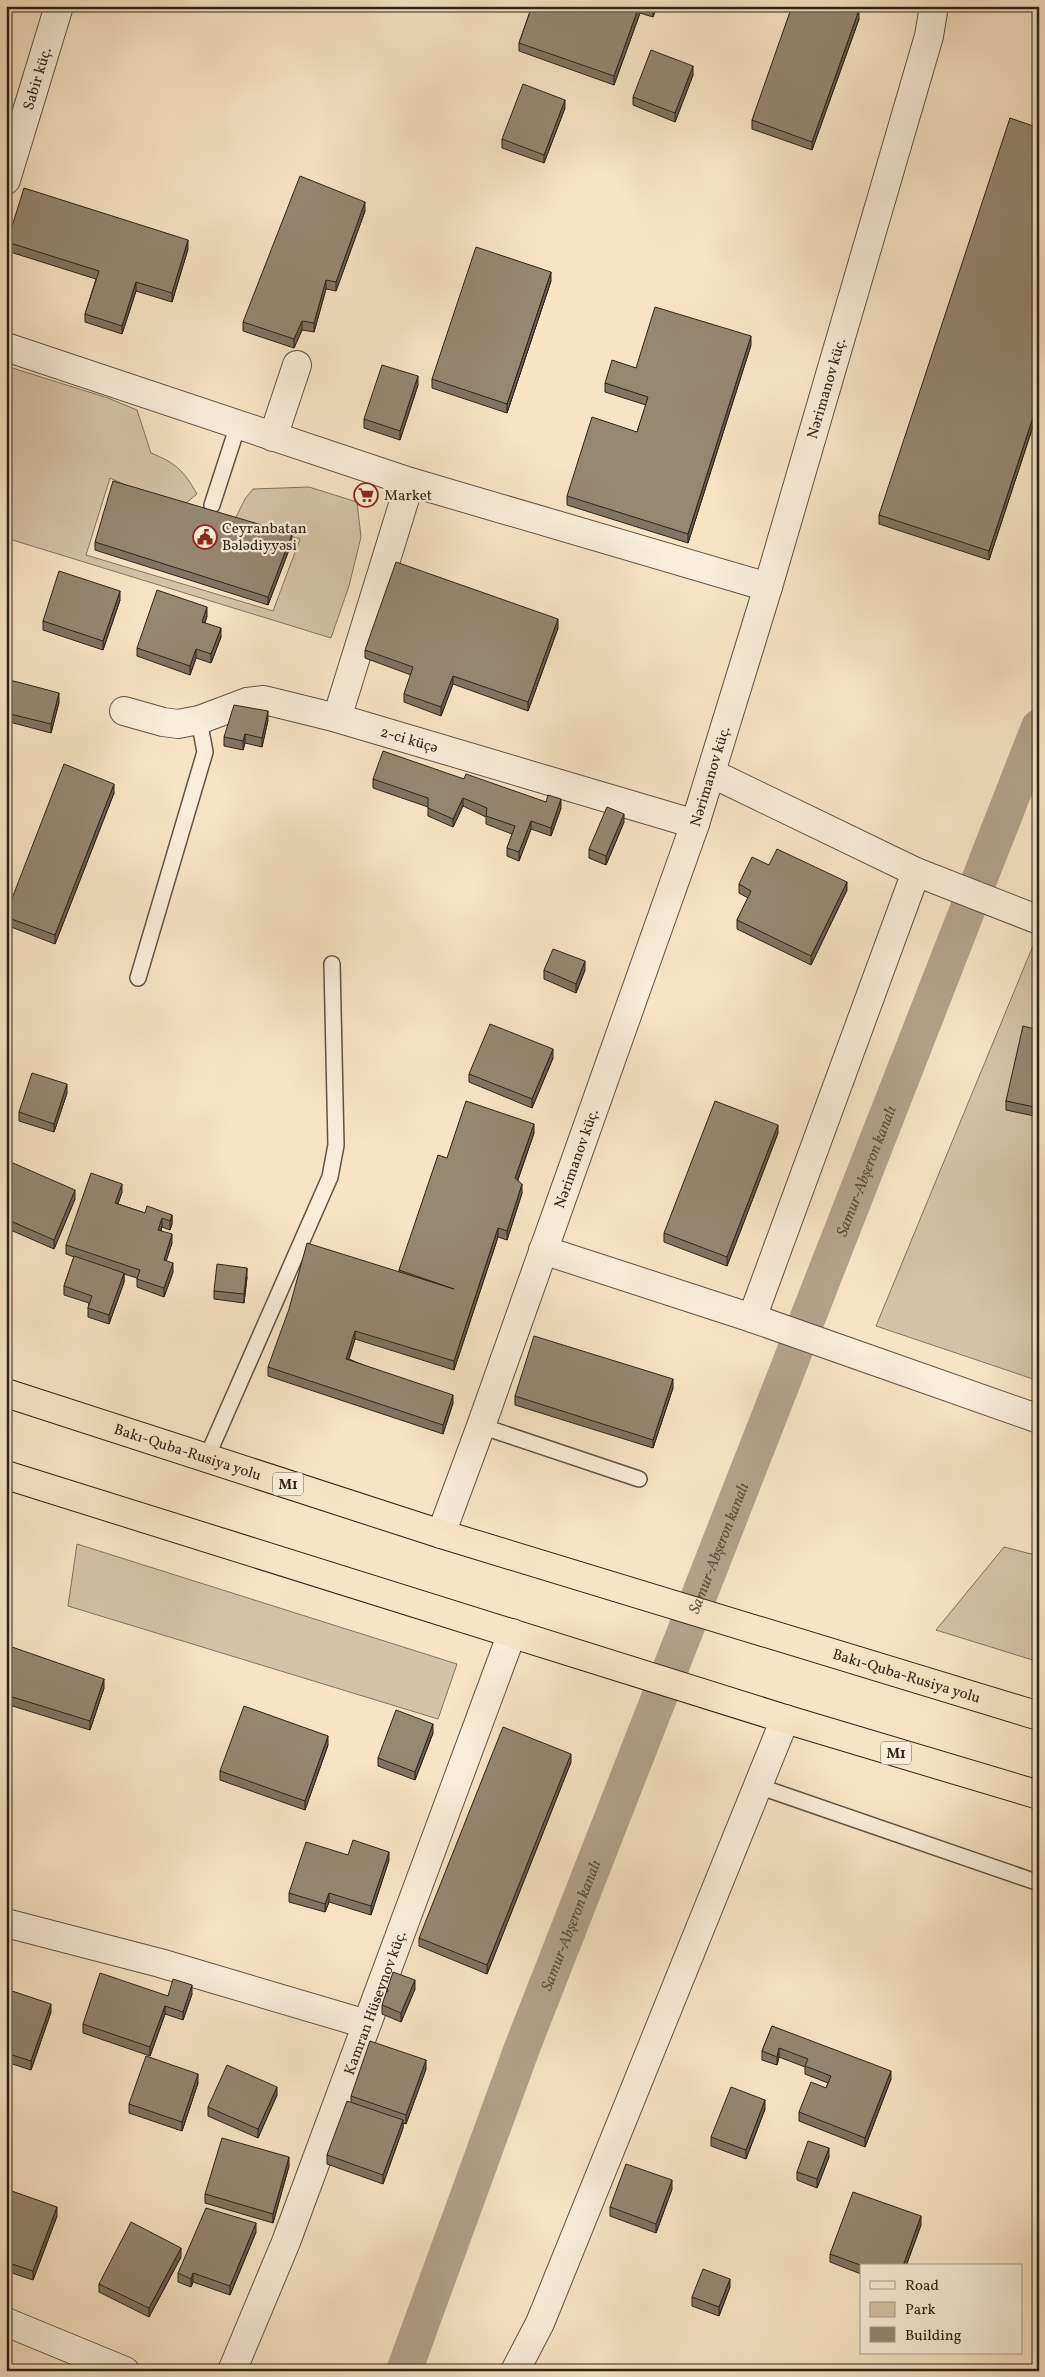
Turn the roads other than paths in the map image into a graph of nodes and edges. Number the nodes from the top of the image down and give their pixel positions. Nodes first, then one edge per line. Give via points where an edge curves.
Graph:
1 (59, 6) edge
2 (934, 6) edge
3 (6, 180) edge
4 (6, 347) edge
5 (297, 365) dead end
6 (238, 425) junction
7 (273, 437) junction
8 (410, 482) junction
9 (212, 506) dead end
10 (768, 587) junction
11 (124, 710) dead end
12 (337, 718) junction
13 (199, 720) junction
14 (711, 773) junction
15 (695, 824) junction
16 (916, 872) junction
17 (1035, 919) edge
18 (332, 964) dead end
19 (138, 978) dead end
20 (543, 1250) junction
21 (757, 1320) junction
22 (6, 1393) edge
23 (1039, 1419) edge
24 (481, 1426) junction
25 (207, 1457) junction
26 (6, 1475) edge
27 (639, 1479) dead end
28 (441, 1534) junction
29 (512, 1633) junction
30 (1039, 1716) edge
31 (785, 1719) junction
32 (758, 1786) junction
33 (1039, 1795) edge
34 (1039, 1883) edge
35 (6, 1923) edge
36 (366, 2024) junction
37 (6, 2322) edge
38 (125, 2371) edge
39 (232, 2371) edge
40 (516, 2371) edge

1 - 3 street, Sabir küç.
2 - 10 street, Nərimanov küç. via 929,36
4 - 6 street
5 - 7 street
6 - 7 street
6 - 9 lane
7 - 8 street
8 - 10 street
8 - 12 street
10 - 14 street, Nərimanov küç.
11 - 13 street, 2-ci küçə via 162,722 178,724
12 - 13 street, 2-ci küçə via 264,700 248,702
12 - 15 street, 2-ci küçə
13 - 19 lane via 205,752
14 - 15 street, Nərimanov küç.
14 - 16 street
15 - 20 street, Nərimanov küç.
16 - 17 street
16 - 21 street
18 - 25 lane via 336,1145 330,1177
20 - 21 street
20 - 24 street, Nərimanov küç.
21 - 23 street
22 - 25 highway, Bakı-Quba-Rusiya yolu / M1
24 - 27 lane
24 - 28 street, Nərimanov küç.
25 - 28 highway, Bakı-Quba-Rusiya yolu / M1
26 - 29 highway
28 - 30 highway, Bakı-Quba-Rusiya yolu / M1
29 - 31 highway, M1
29 - 36 street, Kamran Hüseynov küç.
31 - 32 street
31 - 33 highway, M1
32 - 34 lane
32 - 40 street via 540,2323
35 - 36 street via 160,1963
36 - 39 street, Kamran Hüseynov küç. via 286,2242
37 - 38 street

